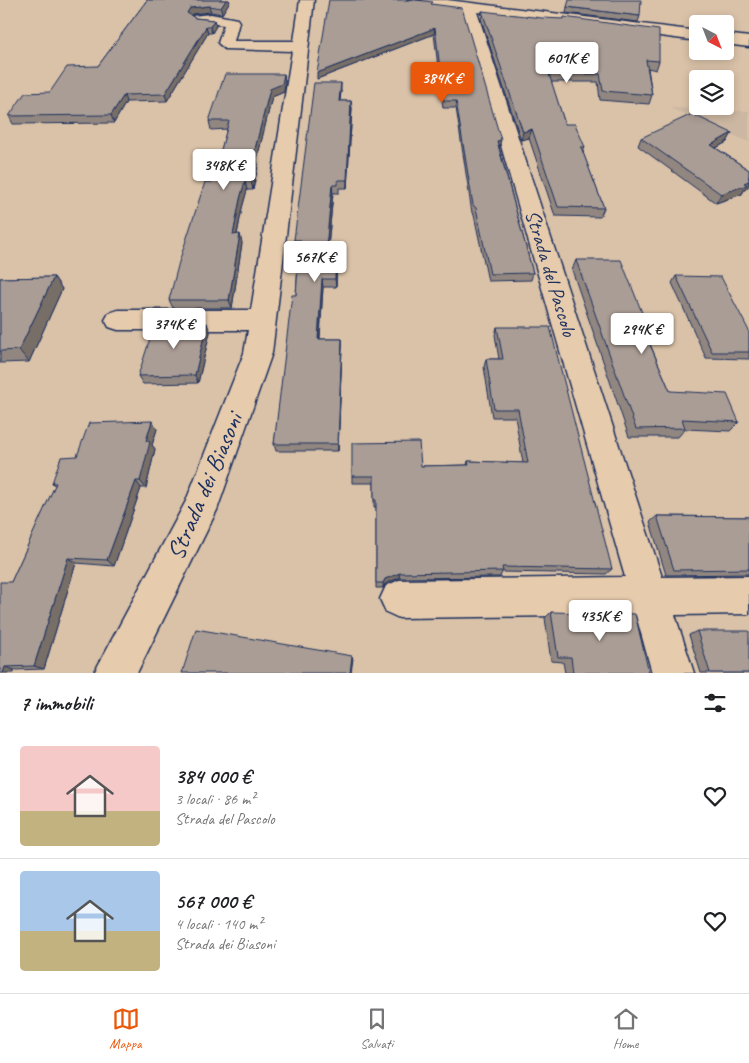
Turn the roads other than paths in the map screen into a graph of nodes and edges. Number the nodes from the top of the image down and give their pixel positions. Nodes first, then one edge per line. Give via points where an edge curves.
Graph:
1 (307, 0) edge
2 (414, 0) edge
3 (468, 7) junction
4 (197, 19) edge
5 (689, 35) edge
6 (734, 40) edge
7 (749, 42) edge
8 (300, 46) junction
9 (118, 320) dead end
10 (263, 320) junction
11 (749, 595) edge
12 (649, 596) junction
13 (399, 599) dead end
14 (115, 673) edge
15 (673, 673) edge

1 - 8 street, Strada dei Biasoni
2 - 3 street
3 - 5 street
3 - 12 street, Strada del Pascolo
4 - 8 street via 232,22 226,43 231,46
6 - 7 street
8 - 10 street, Strada dei Biasoni
9 - 10 street
10 - 14 street, Strada dei Biasoni via 258,353 200,510
11 - 12 street
12 - 13 street
12 - 15 street, Strada del Pascolo

